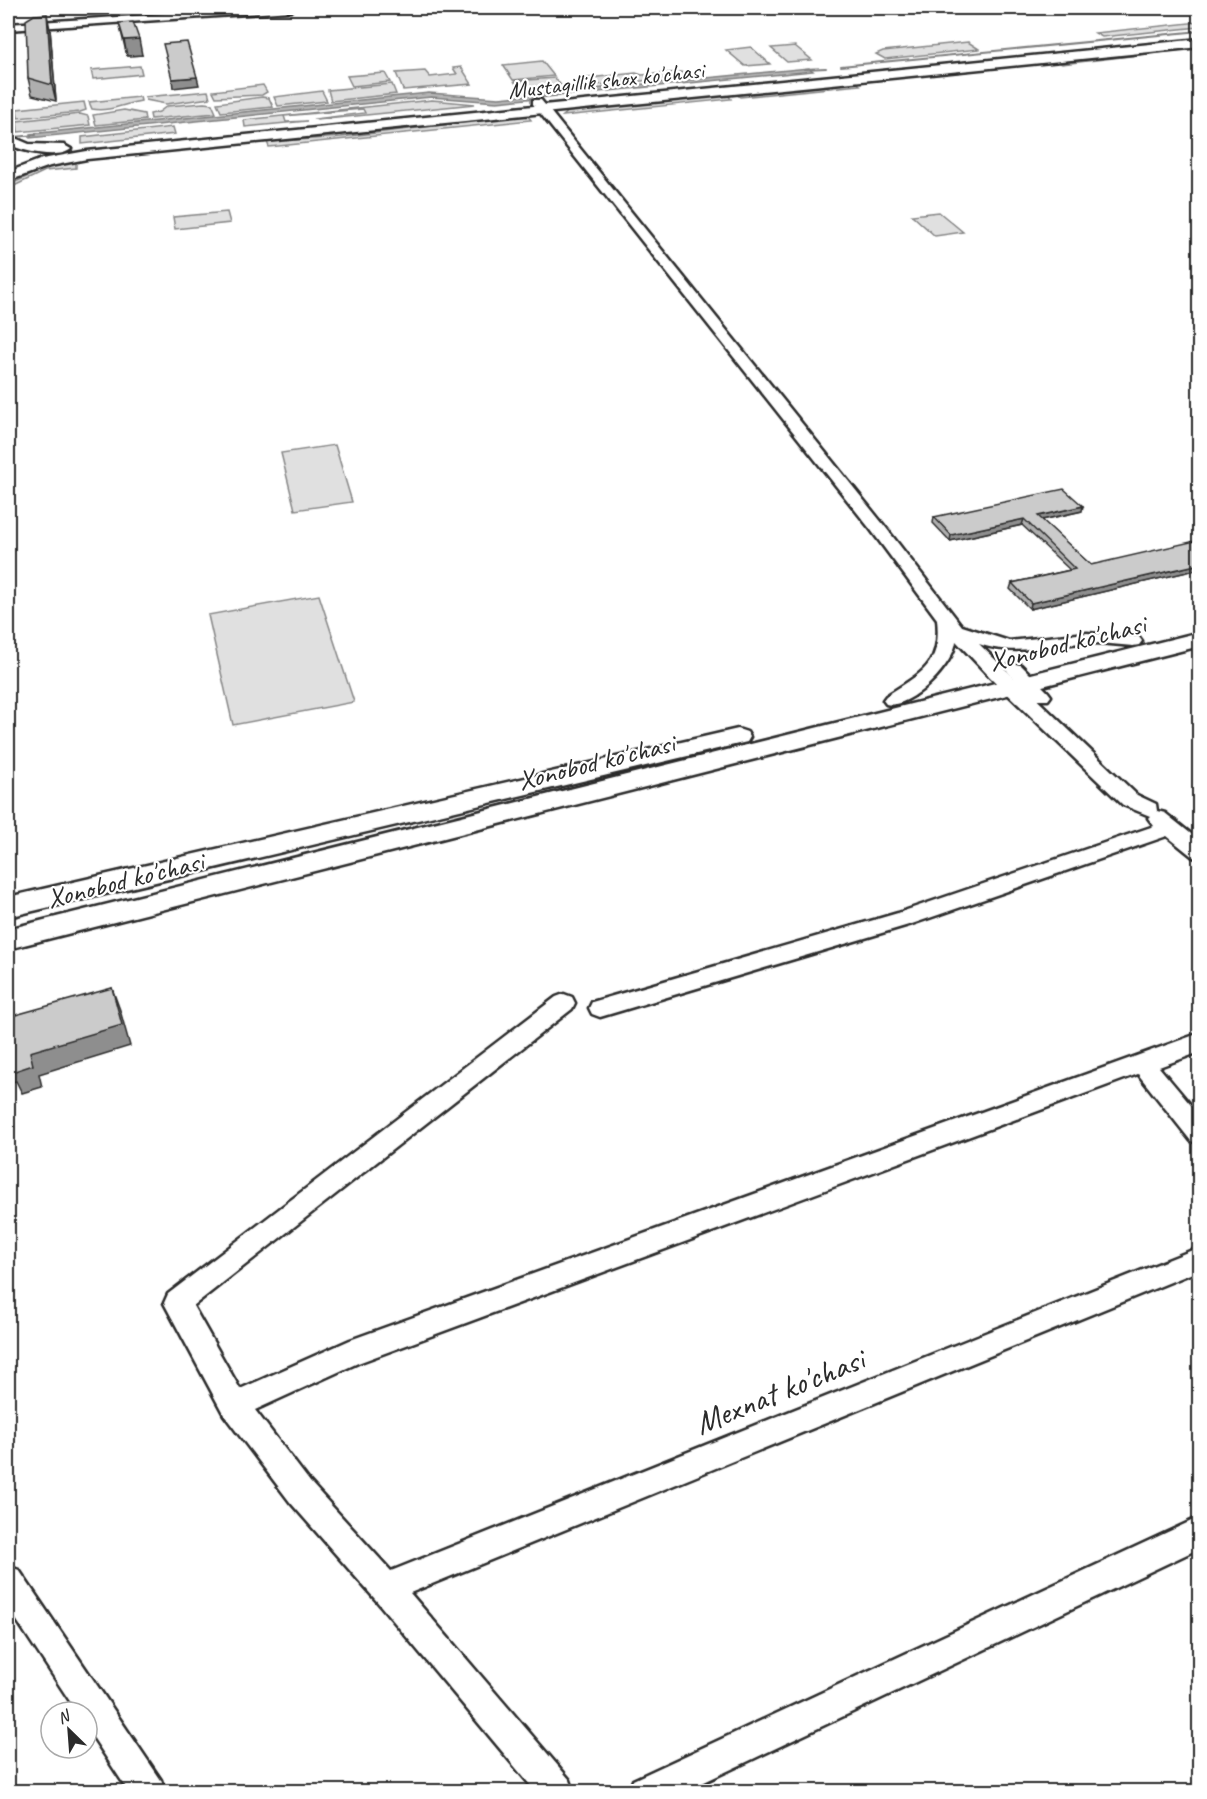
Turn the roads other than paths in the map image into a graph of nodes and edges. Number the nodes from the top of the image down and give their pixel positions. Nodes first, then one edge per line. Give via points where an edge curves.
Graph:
1 (291, 8) edge
2 (237, 9) edge
3 (8, 27) edge
4 (1200, 35) edge
5 (1200, 43) edge
6 (539, 105) junction
7 (8, 139) edge
8 (8, 145) edge
9 (26, 148) junction
10 (11, 174) edge
11 (949, 621) junction
12 (1200, 625) edge
13 (1200, 639) edge
14 (1133, 641) junction
15 (1013, 678) junction
16 (892, 700) junction
17 (1169, 828) junction
18 (1200, 852) edge
19 (8, 907) edge
20 (8, 939) edge
21 (564, 1003) dead end
22 (600, 1008) dead end
23 (1200, 1042) edge
24 (1142, 1063) junction
25 (1200, 1134) edge
26 (1200, 1258) edge
27 (234, 1406) junction
28 (1200, 1532) edge
29 (8, 1581) edge
30 (386, 1588) junction
31 (149, 1791) edge
32 (558, 1791) edge
33 (645, 1791) edge

1 - 2 street
2 - 3 street
4 - 6 main road, Mustaqillik shox ko'chasi
5 - 6 main road, Mustaqillik shox ko'chasi
6 - 9 main road, Mustaqillik shox ko'chasi via 80,148
6 - 10 main road, Mustaqillik shox ko'chasi via 87,155
6 - 11 street
7 - 9 main road
8 - 9 main road, Mustaqillik shox ko'chasi
9 - 10 main road via 36,156 35,161
11 - 14 street via 980,640 1009,648 1082,638
11 - 15 street
11 - 16 street via 950,640 945,658
12 - 14 main road, Xonobod ko'chasi
13 - 15 main road, Xonobod ko'chasi
14 - 15 main road, Xonobod ko'chasi
15 - 16 main road, Xonobod ko'chasi
15 - 17 street via 1130,800 1149,809
15 - 20 main road, Xonobod ko'chasi
16 - 19 main road, Xonobod ko'chasi
17 - 18 street
17 - 22 street via 904,919
21 - 27 street via 177,1303
23 - 24 street
24 - 25 street
24 - 27 street via 350,1353
26 - 30 street, Mexnat ko'chasi
27 - 30 street via 300,1492
28 - 33 street
29 - 31 street
30 - 32 street

